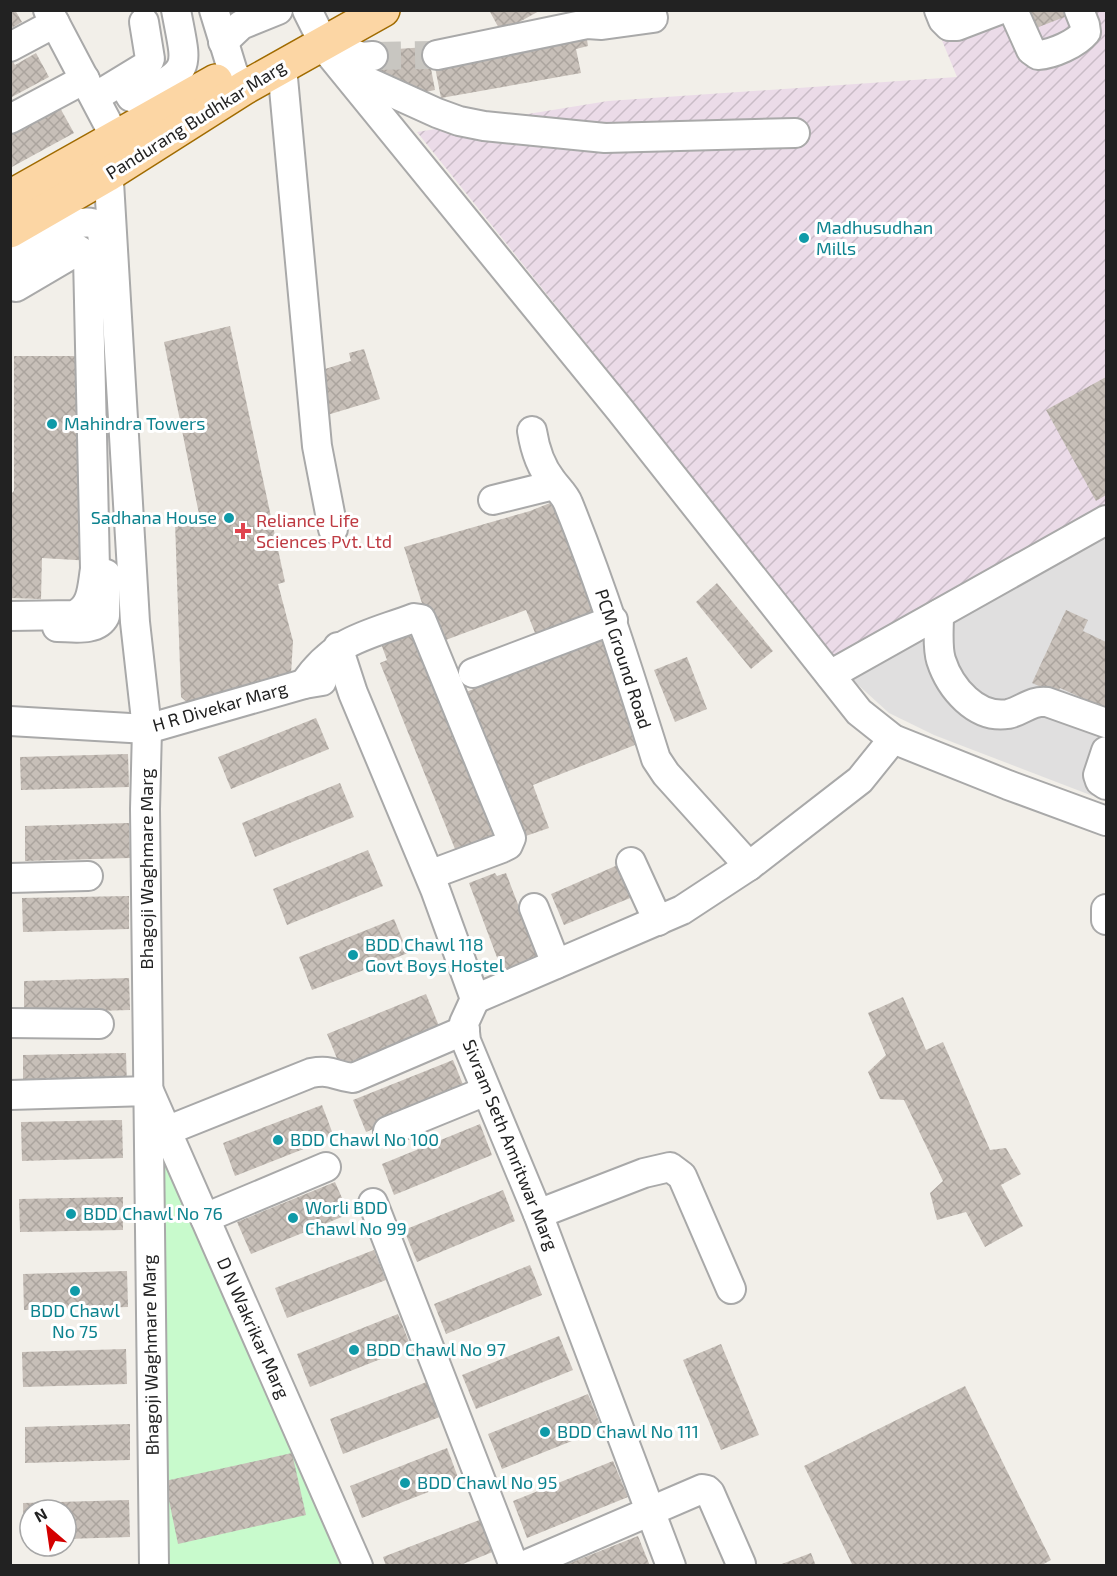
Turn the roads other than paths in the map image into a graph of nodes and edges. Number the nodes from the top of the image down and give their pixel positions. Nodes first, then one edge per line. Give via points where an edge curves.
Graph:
1 (177, 10) edge
2 (214, 10) edge
3 (278, 10) edge
4 (383, 10) edge
5 (939, 10) edge
6 (999, 10) edge
7 (1013, 10) edge
8 (1079, 10) edge
9 (51, 17) edge
10 (600, 18) edge
11 (653, 18) dead end
12 (144, 22) dead end
13 (321, 22) edge
14 (10, 47) edge
15 (234, 48) edge
16 (437, 55) tunnel mouth
17 (373, 56) tunnel mouth
18 (282, 67) junction
19 (345, 71) junction
20 (122, 82) junction
21 (89, 88) junction
22 (10, 119) edge
23 (795, 133) dead end
24 (115, 137) junction
25 (107, 175) junction
26 (10, 197) edge
27 (10, 231) edge
28 (13, 275) edge
29 (532, 431) dead end
30 (115, 440) junction
31 (555, 485) junction
32 (494, 500) dead end
33 (1107, 520) edge
34 (333, 529) dead end
35 (119, 557) junction
36 (939, 614) junction
37 (10, 616) edge
38 (613, 620) junction
39 (10, 629) edge
40 (338, 647) junction
41 (473, 673) dead end
42 (830, 675) junction
43 (304, 684) junction
44 (353, 693) junction
45 (10, 721) edge
46 (1107, 723) edge
47 (147, 729) junction
48 (893, 739) junction
49 (1107, 751) edge
50 (1107, 785) edge
51 (1107, 821) edge
52 (508, 862) dead end
53 (631, 862) dead end
54 (749, 866) junction
55 (88, 876) dead end
56 (10, 878) edge
57 (437, 880) junction
58 (534, 908) dead end
59 (1107, 909) edge
60 (1107, 920) edge
61 (658, 921) junction
62 (556, 964) junction
63 (475, 999) junction
64 (10, 1023) edge
65 (99, 1024) dead end
66 (465, 1030) junction
67 (148, 1091) junction
68 (486, 1091) junction
69 (10, 1095) edge
70 (166, 1131) junction
71 (388, 1131) dead end
72 (326, 1167) dead end
73 (373, 1203) dead end
74 (538, 1214) junction
75 (205, 1218) junction
76 (731, 1289) dead end
77 (650, 1512) junction
78 (741, 1564) dead end
79 (154, 1566) edge
80 (358, 1566) edge
81 (514, 1566) edge
82 (523, 1566) edge
83 (671, 1566) edge

1 - 20 street via 185,56 180,71 137,99 131,97
2 - 15 street
3 - 15 street
4 - 13 main road, Pandurang Budhkar Marg
5 - 6 street via 949,26
7 - 8 street via 1031,50 1038,55 1047,55 1081,38 1086,25
9 - 14 street
9 - 21 street
10 - 11 street
10 - 16 street via 588,24
12 - 20 street via 149,62
13 - 15 main road, Pandurang Budhkar Marg
13 - 17 street via 362,57
13 - 18 main road, Pandurang Budhkar Marg
13 - 19 street
15 - 18 main road, Pandurang Budhkar Marg
15 - 24 main road, Pandurang Budhkar Marg
15 - 25 main road, Pandurang Budhkar Marg
18 - 34 street via 317,446
19 - 23 street via 437,113 484,126 606,138
19 - 42 street
20 - 21 street
21 - 22 street
21 - 24 street
24 - 26 main road, Pandurang Budhkar Marg
25 - 27 main road, Pandurang Budhkar Marg
25 - 30 street, Bhagoji Waghmare Marg
28 - 30 street via 80,223 96,223 101,228
28 - 37 street via 79,250 88,257 95,569 90,598 79,613
29 - 31 street, PCM Ground Road via 535,451
30 - 35 street, Bhagoji Waghmare Marg
31 - 32 street
31 - 38 street, PCM Ground Road via 567,499
33 - 36 street
35 - 39 street via 103,621 91,626
35 - 47 street, Bhagoji Waghmare Marg via 135,622
36 - 42 street
36 - 46 street via 941,659 949,678 969,703 998,714 1011,713 1038,700
38 - 41 street
38 - 54 street, PCM Ground Road via 656,759
40 - 43 street
40 - 44 street
40 - 57 street via 414,618 421,619 425,626 511,838 508,845
42 - 48 street via 859,712
43 - 44 street, H R Divekar Marg via 338,681
43 - 47 street, H R Divekar Marg
44 - 57 street
45 - 47 street, H R Divekar Marg
47 - 67 street, Bhagoji Waghmare Marg
48 - 51 street
48 - 54 street via 860,780
49 - 50 street via 1098,775
52 - 57 street
53 - 61 street
54 - 61 street via 682,910
55 - 56 street
57 - 63 street
58 - 62 street
59 - 60 street
61 - 62 street
62 - 63 street
63 - 66 street, Sivram Seth Amritwar Marg via 464,1023
64 - 65 street
66 - 68 street, Sivram Seth Amritwar Marg
66 - 70 street via 353,1078 327,1071 311,1073
67 - 69 street
67 - 70 street, D N Wakrikar Marg
67 - 79 street, Bhagoji Waghmare Marg
68 - 71 street
68 - 74 street, Sivram Seth Amritwar Marg
70 - 75 street, D N Wakrikar Marg
72 - 75 street
73 - 81 street
74 - 76 street via 644,1173 670,1167 682,1176
74 - 77 street, Sivram Seth Amritwar Marg
75 - 80 street, D N Wakrikar Marg
77 - 78 street via 707,1490
77 - 82 street
77 - 83 street, Sivram Seth Amritwar Marg

